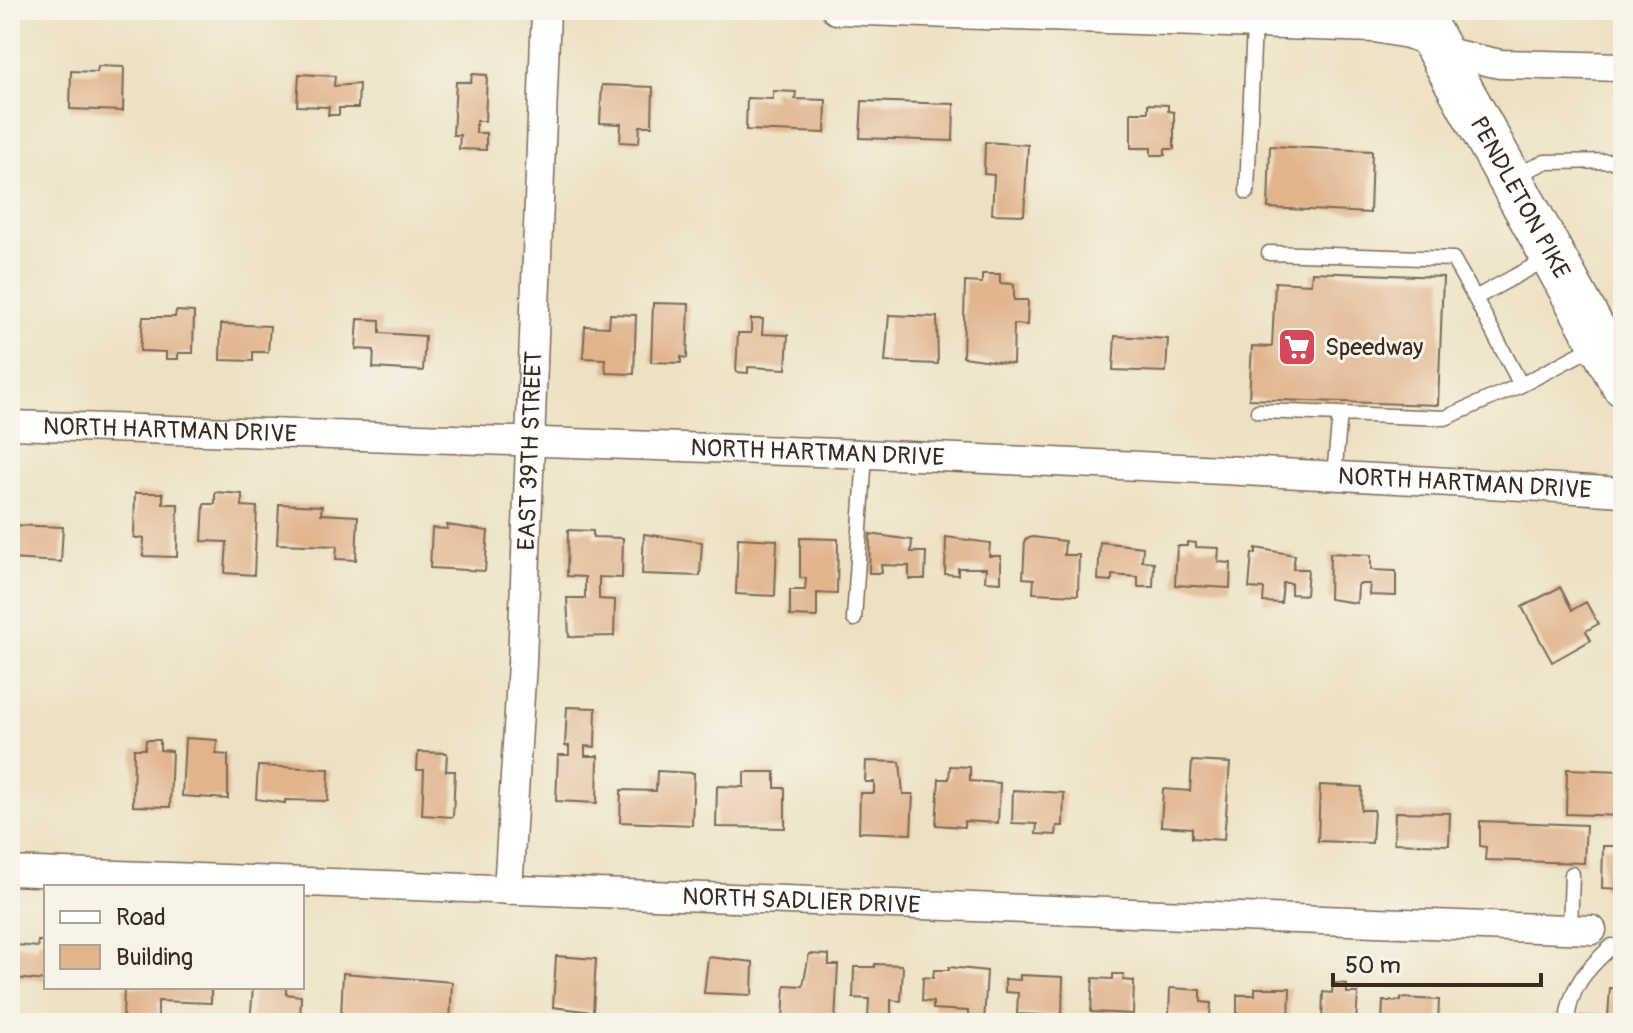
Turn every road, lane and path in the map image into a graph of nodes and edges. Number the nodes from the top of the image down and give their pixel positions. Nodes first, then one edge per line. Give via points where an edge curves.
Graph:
1 (546, 10) edge
2 (836, 10) edge
3 (948, 12) edge
4 (1014, 13) edge
5 (1254, 24) junction
6 (1432, 37) edge
7 (1623, 67) edge
8 (1623, 161) edge
9 (1510, 177) junction
10 (1247, 192) dead end
11 (1269, 253) dead end
12 (1553, 256) junction
13 (1475, 298) junction
14 (1612, 340) edge
15 (1623, 384) edge
16 (1521, 385) junction
17 (1258, 411) dead end
18 (1340, 414) junction
19 (10, 425) edge
20 (530, 440) junction
21 (865, 455) junction
22 (1334, 475) junction
23 (1623, 492) edge
24 (854, 619) dead end
25 (10, 871) edge
26 (1572, 874) dead end
27 (508, 890) junction
28 (1591, 935) junction
29 (1567, 1023) edge

1 - 20 street, EAST 39TH STREET
2 - 3 street
3 - 4 street
4 - 5 street
5 - 6 street via 1393,30
5 - 10 lane
6 - 7 street via 1455,54 1500,64
6 - 9 main road, PENDLETON PIKE
8 - 9 lane via 1545,162
9 - 12 main road, PENDLETON PIKE
11 - 13 lane via 1453,259
12 - 13 lane
12 - 14 main road, PENDLETON PIKE
13 - 16 lane
14 - 15 main road, PENDLETON PIKE
14 - 16 lane
16 - 18 lane via 1445,418
17 - 18 lane
18 - 22 lane
19 - 20 street, NORTH HARTMAN DRIVE
20 - 21 street, NORTH HARTMAN DRIVE
20 - 27 street, EAST 39TH STREET
21 - 22 street, NORTH HARTMAN DRIVE
21 - 24 lane
22 - 23 street, NORTH HARTMAN DRIVE
25 - 27 street, NORTH SADLIER DRIVE
26 - 28 lane
27 - 28 street, NORTH SADLIER DRIVE
28 - 29 lane

